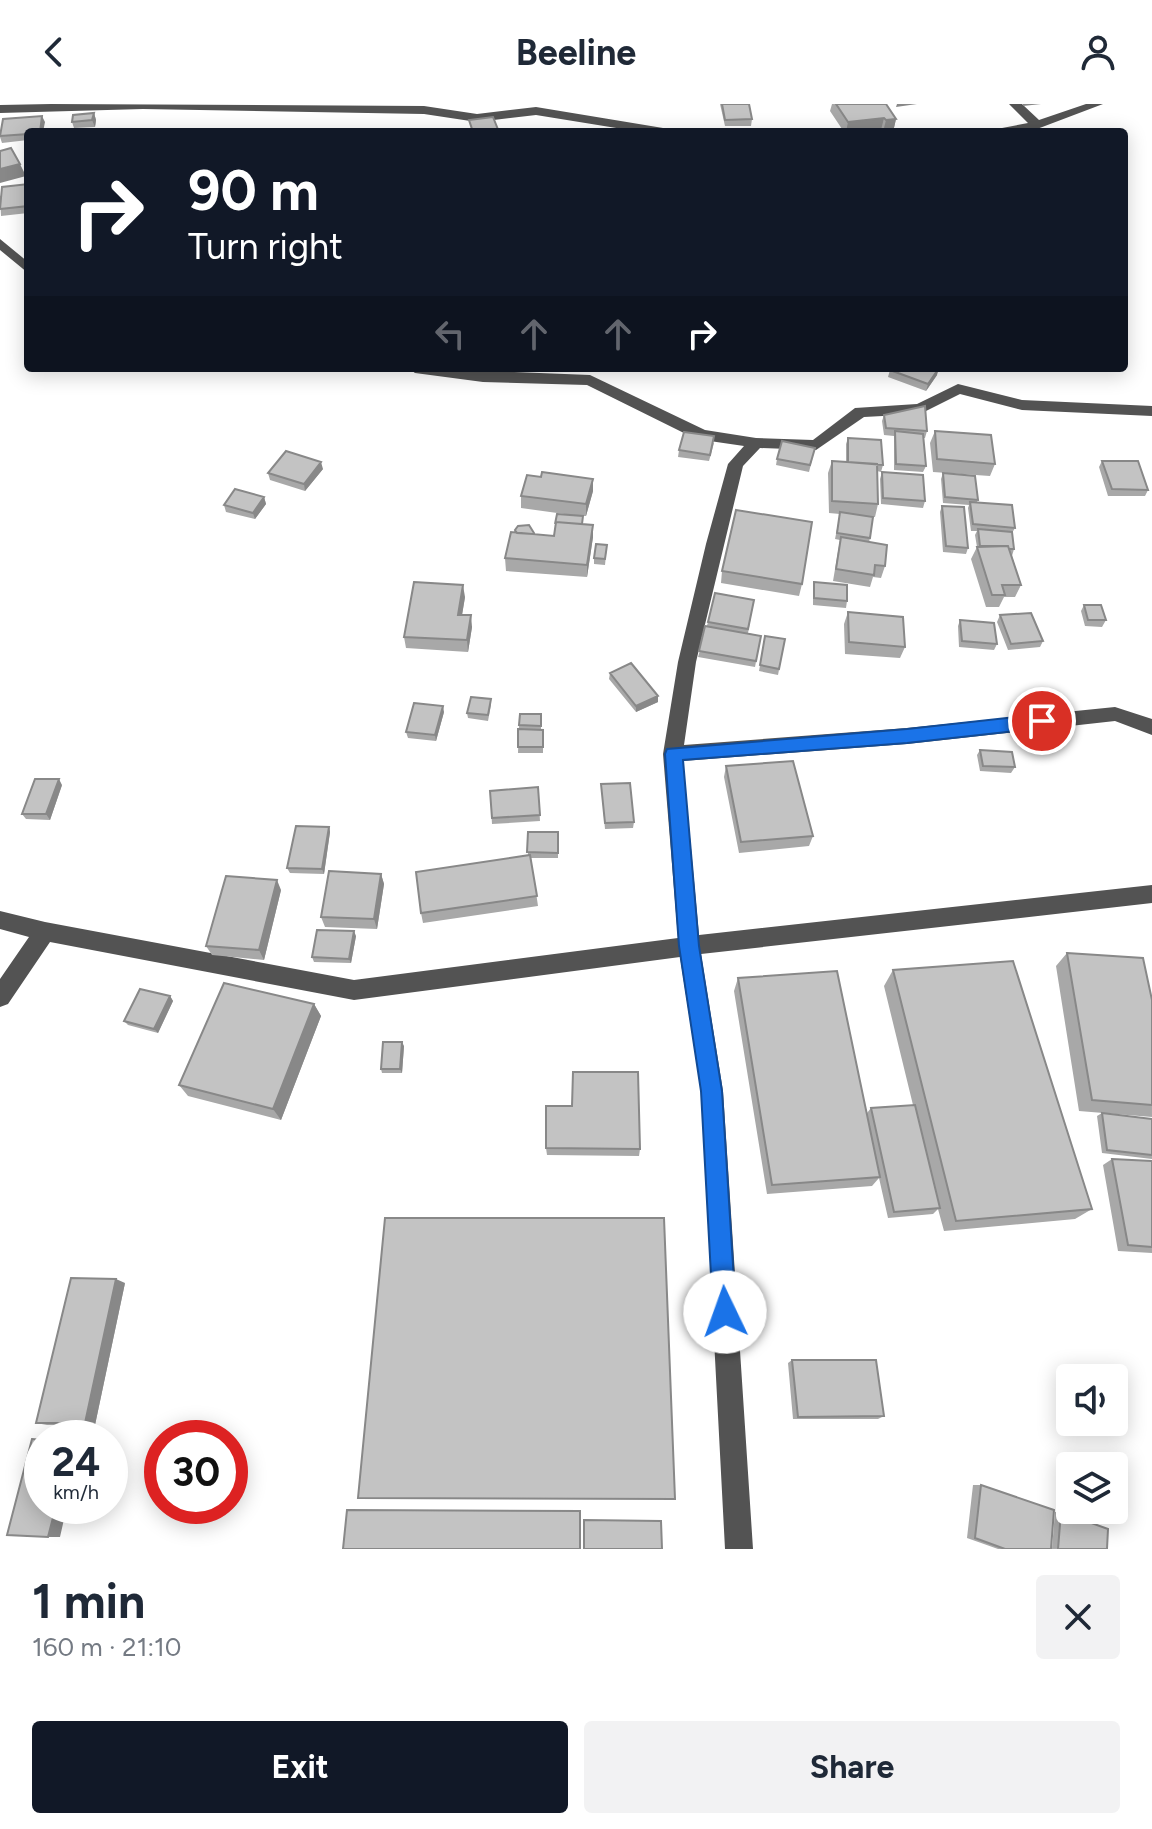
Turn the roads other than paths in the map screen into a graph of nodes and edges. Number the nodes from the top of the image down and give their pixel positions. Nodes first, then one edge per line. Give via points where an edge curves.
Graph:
1 (1015, 104) edge
2 (1097, 104) edge
3 (0, 109) edge
4 (1037, 125) junction
5 (639, 128) edge
6 (1016, 128) edge
7 (0, 243) edge
8 (24, 265) edge
9 (445, 372) edge
10 (1152, 411) edge
11 (756, 443) junction
12 (1152, 727) edge
13 (673, 754) junction
14 (1152, 894) edge
15 (0, 920) edge
16 (45, 932) junction
17 (689, 946) junction
18 (0, 997) edge
19 (739, 1549) edge

1 - 4 street
2 - 4 street
3 - 5 street via 159,105 424,110 477,118 536,111
4 - 6 street
7 - 8 street
9 - 11 street via 590,380 702,435
10 - 11 street via 1022,405 958,389 920,409 860,412 816,445
11 - 13 street via 736,464 714,544
12 - 13 street via 1115,714
13 - 17 street
14 - 17 street
15 - 16 street
16 - 17 street via 354,990
16 - 18 street
17 - 19 street via 712,1091

